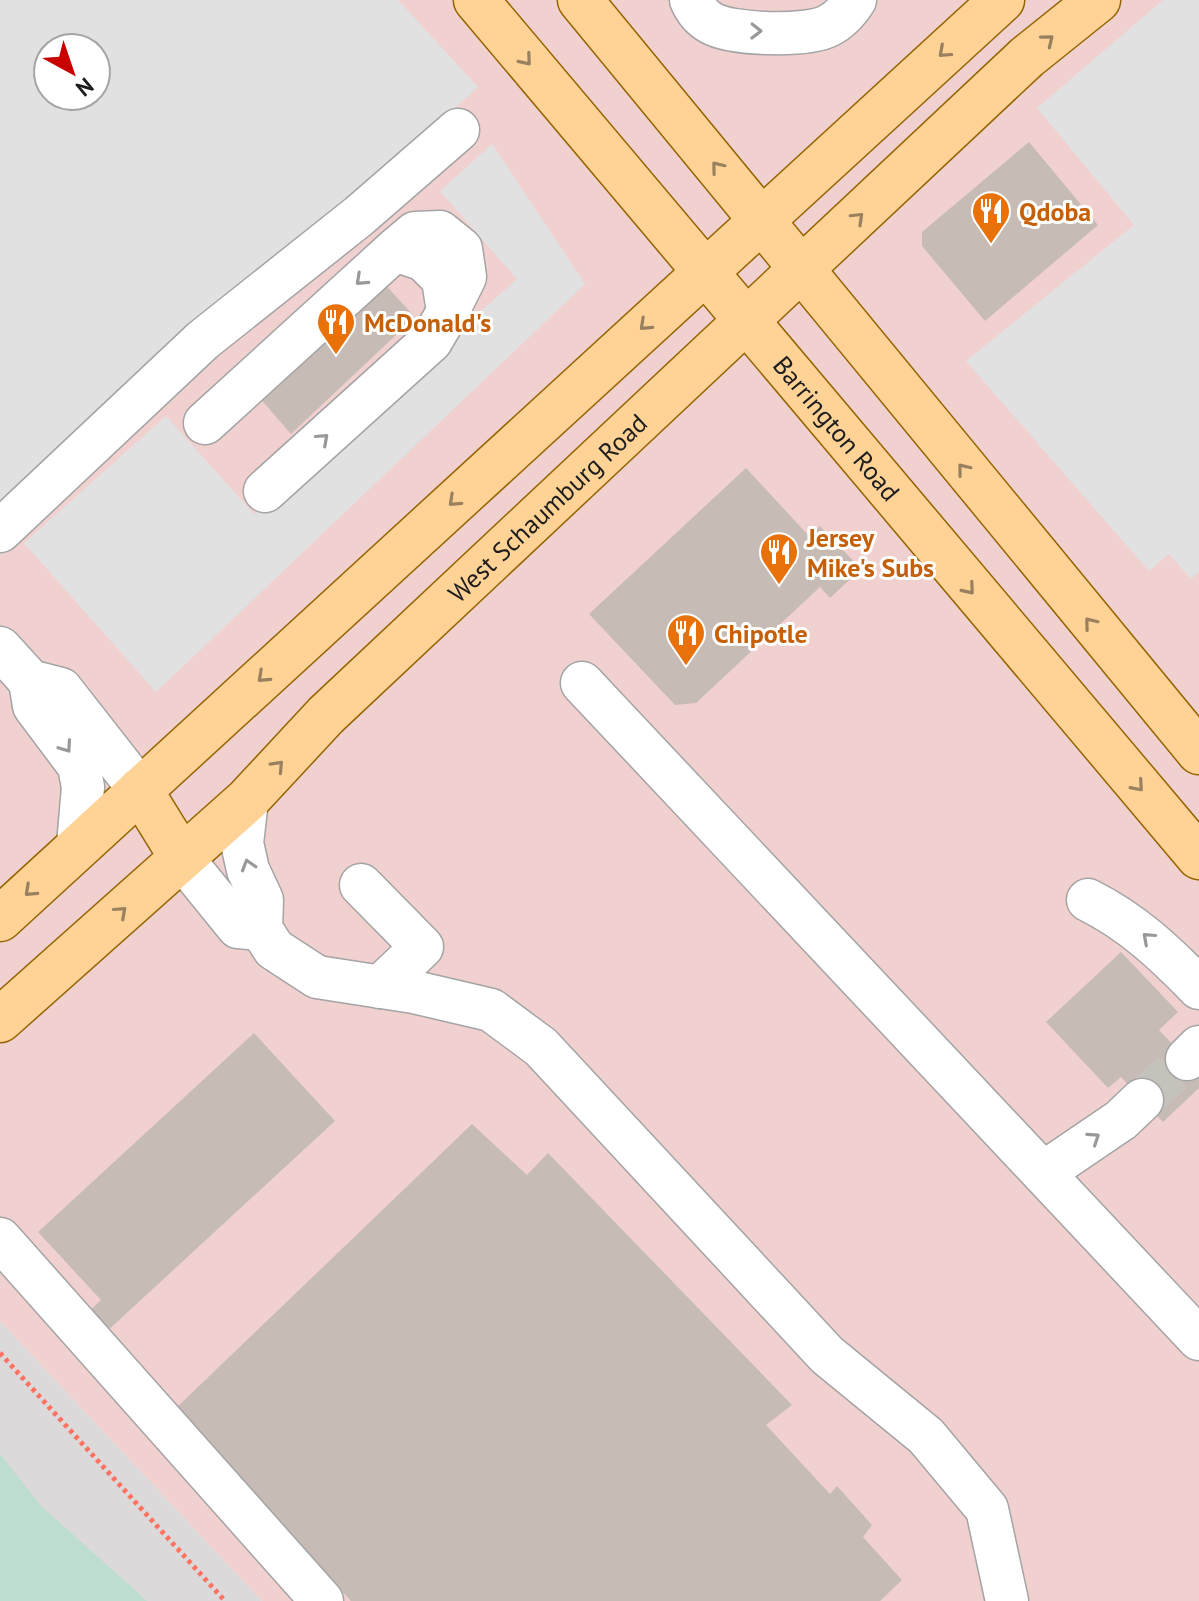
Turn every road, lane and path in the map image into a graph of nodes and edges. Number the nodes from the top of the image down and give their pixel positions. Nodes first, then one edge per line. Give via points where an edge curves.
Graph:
1 (476, 0) edge
2 (580, 0) edge
3 (691, 0) edge
4 (855, 0) edge
5 (1002, 0) edge
6 (1098, 0) edge
7 (458, 130) dead end
8 (759, 218) junction
9 (703, 272) junction
10 (801, 272) junction
11 (745, 322) junction
12 (205, 423) dead end
13 (265, 491) dead end
14 (0, 531) edge
15 (0, 648) edge
16 (30, 681) junction
17 (582, 683) dead end
18 (1199, 752) edge
19 (140, 790) junction
20 (247, 800) junction
21 (78, 845) junction
22 (1199, 857) edge
23 (182, 858) junction
24 (361, 885) dead end
25 (1088, 900) dead end
26 (0, 919) edge
27 (261, 929) junction
28 (380, 987) junction
29 (1199, 988) edge
30 (0, 1020) edge
31 (1142, 1100) tunnel mouth
32 (1043, 1173) junction
33 (0, 1239) edge
34 (1199, 1339) edge
35 (0, 1353) edge
36 (225, 1601) edge
37 (322, 1601) edge
38 (1007, 1601) edge

1 -> 9 main road, Barrington Road
8 -> 2 main road
3 -> 4 lane via 711,23 732,31 808,32 828,26
5 -> 8 main road
10 -> 6 main road, West Schaumburg Road via 1027,57
7 - 14 lane via 203,340
8 - 9 main road
8 - 10 main road
9 - 11 main road, Barrington Road
9 -> 19 main road
10 - 11 main road, West Schaumburg Road
18 -> 10 main road
20 -> 11 main road, West Schaumburg Road via 337,704
11 -> 22 main road, Barrington Road
13 -> 12 lane via 431,341 448,312 443,279 424,260 395,250
15 - 16 lane
16 - 19 lane via 61,689
16 -> 21 lane via 34,706 79,766 83,787
17 - 32 lane
19 - 21 main road
19 - 23 main road
20 - 23 main road, West Schaumburg Road
27 -> 20 lane via 262,900 242,843
21 -> 26 main road
23 - 27 lane via 238,927
30 -> 23 main road, West Schaumburg Road
24 - 28 lane via 422,947
29 -> 25 lane via 1146,935
27 - 28 lane via 274,949 317,977
28 - 38 lane via 491,1010 541,1047 827,1355 926,1436 987,1509
32 -> 31 lane
32 - 34 lane
33 - 37 lane
35 - 36 path

